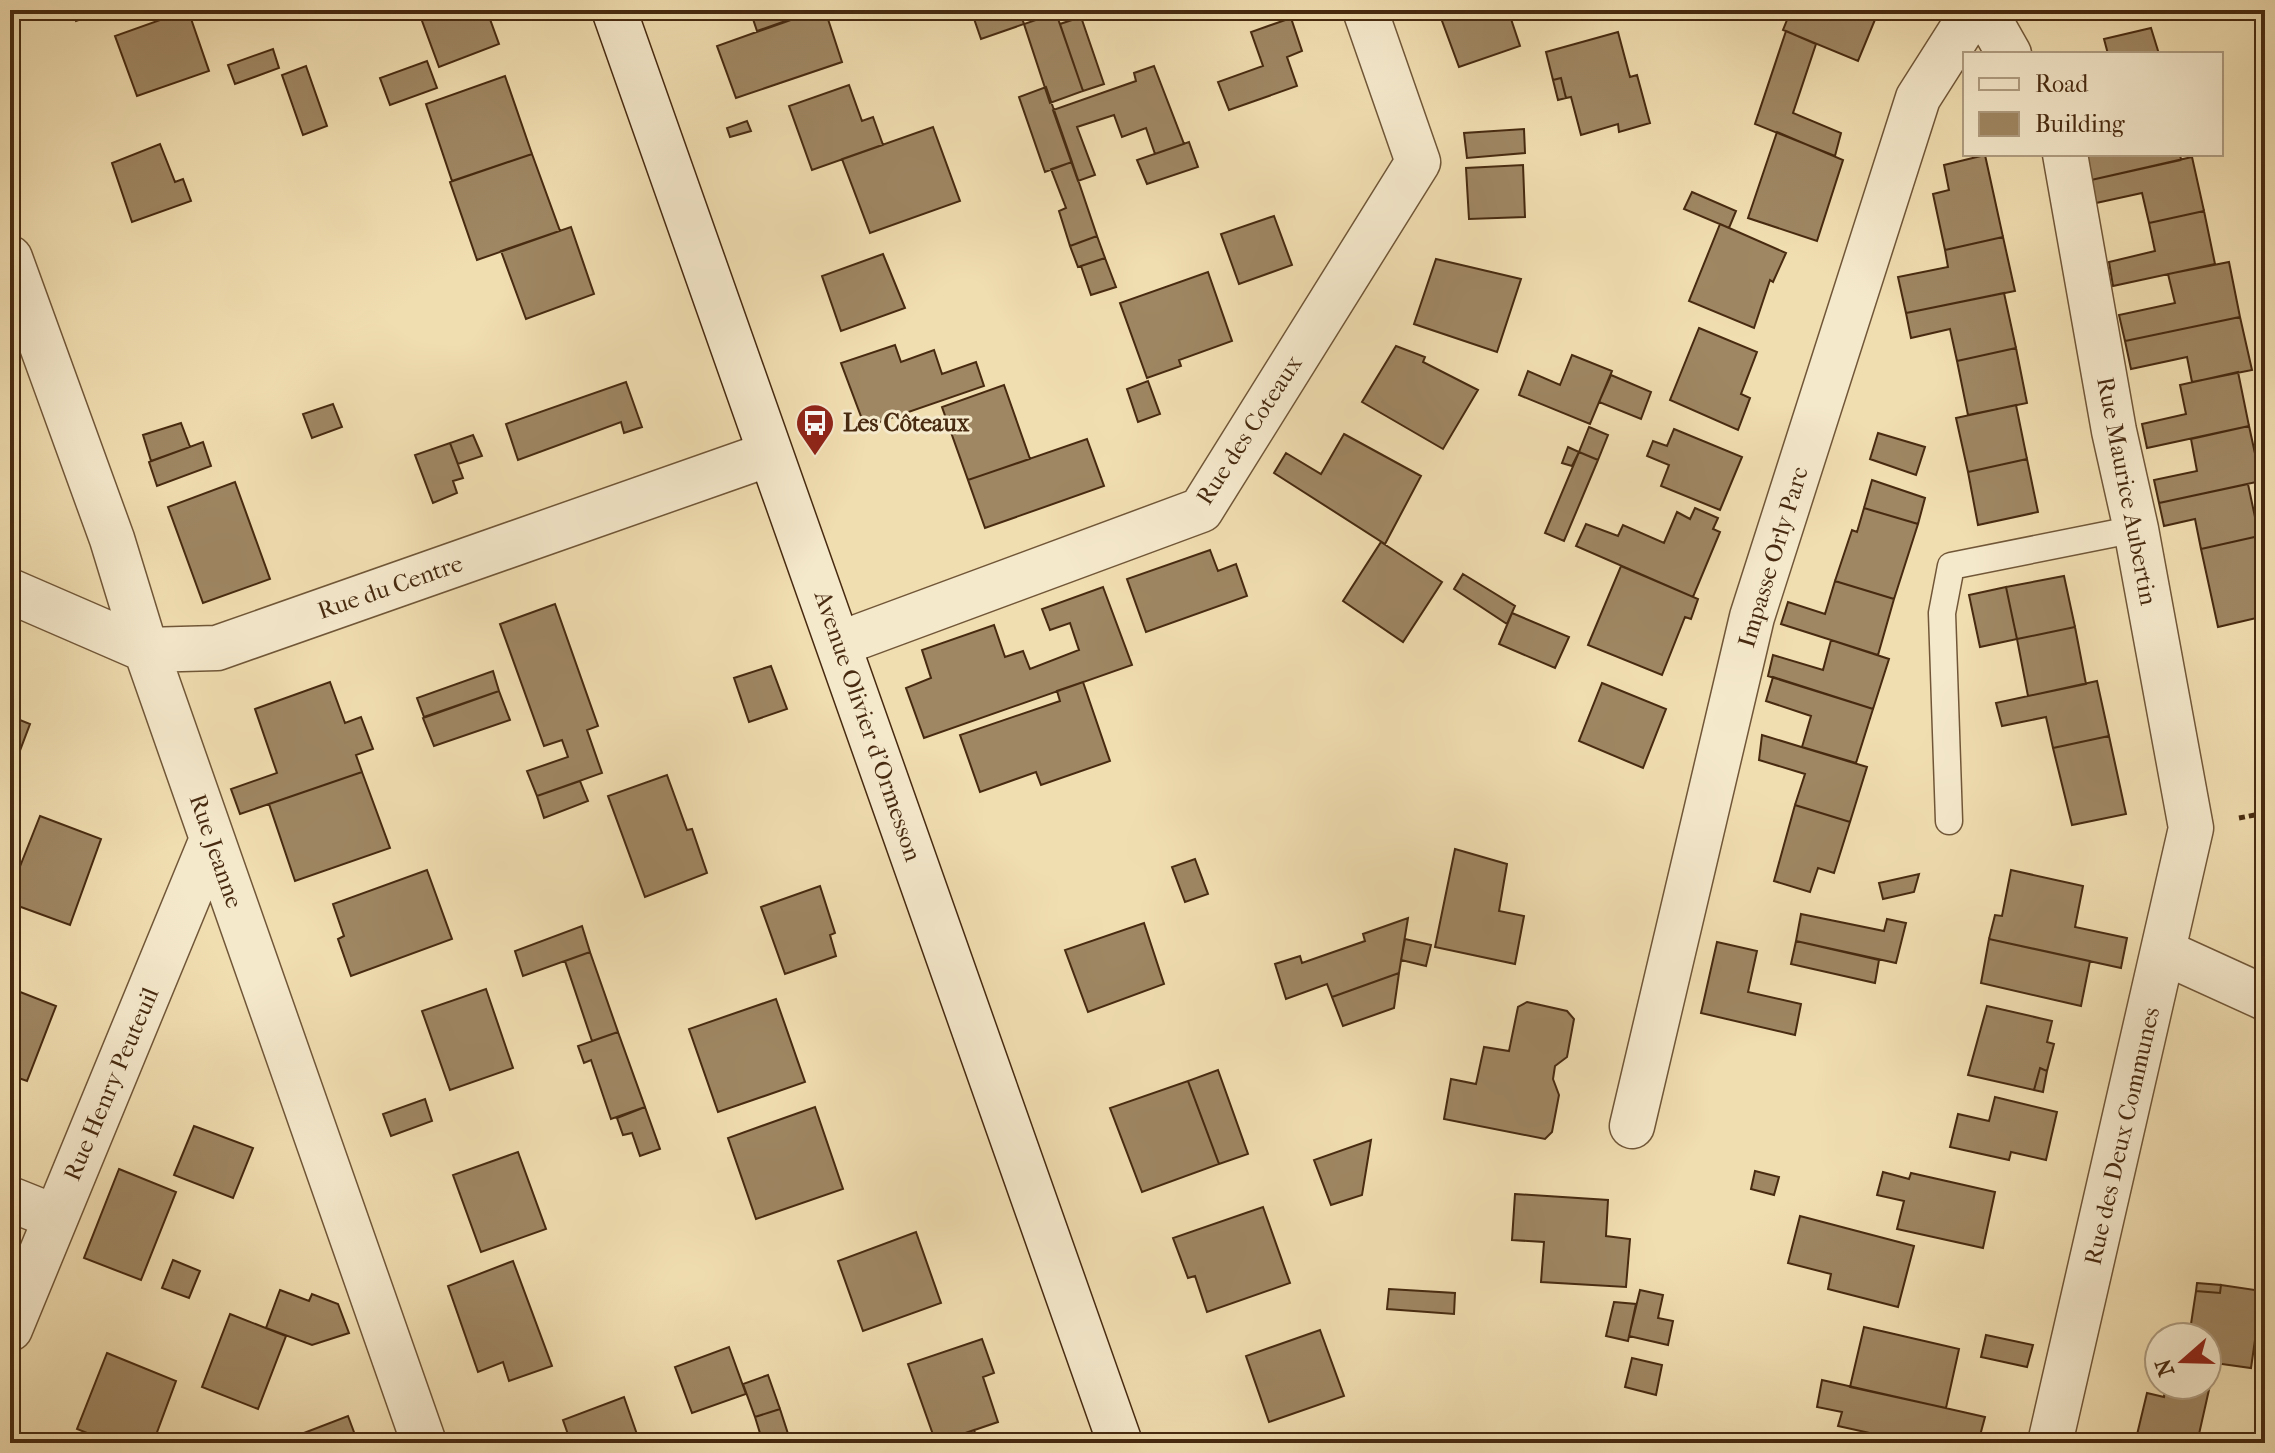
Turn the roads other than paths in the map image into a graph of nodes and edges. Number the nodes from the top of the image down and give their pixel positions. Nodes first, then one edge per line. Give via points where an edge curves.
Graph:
1 (614, 10) edge
2 (1365, 10) edge
3 (1974, 10) edge
4 (1984, 10) edge
5 (2008, 52) edge
6 (2065, 156) edge
7 (10, 258) edge
8 (769, 454) junction
9 (2136, 529) junction
10 (10, 591) edge
11 (839, 644) junction
12 (146, 650) junction
13 (1949, 821) dead end
14 (2191, 828) joint
15 (212, 839) junction
16 (2164, 952) junction
17 (2265, 998) edge
18 (1632, 1126) dead end
19 (10, 1199) edge
20 (55, 1217) junction
21 (10, 1329) edge
22 (424, 1443) edge
23 (1120, 1443) edge
24 (2050, 1443) edge

1 - 8 street, Avenue Olivier d'Ormesson
2 - 11 street, Rue des Coteaux via 1418,162 1201,510
3 - 18 street, Impasse Orly Parc via 1918,98 1752,617
4 - 5 street
6 - 9 street, Rue Maurice Aubertin
7 - 12 street, Rue Jeanne via 112,539
8 - 11 street, Avenue Olivier d'Ormesson
8 - 12 street, Rue du Centre via 217,648
9 - 13 lane via 1951,566 1942,613
9 - 14 street, Rue Maurice Aubertin
10 - 12 street, Rue du Centre
11 - 23 street, Avenue Olivier d'Ormesson
12 - 15 street, Rue Jeanne
14 - 16 street, Rue des Deux Communes
15 - 20 street, Rue Henry Peuteuil
15 - 22 street, Rue Jeanne
16 - 17 street
16 - 24 street, Rue des Deux Communes
19 - 20 street
20 - 21 street, Rue Henry Peuteuil

